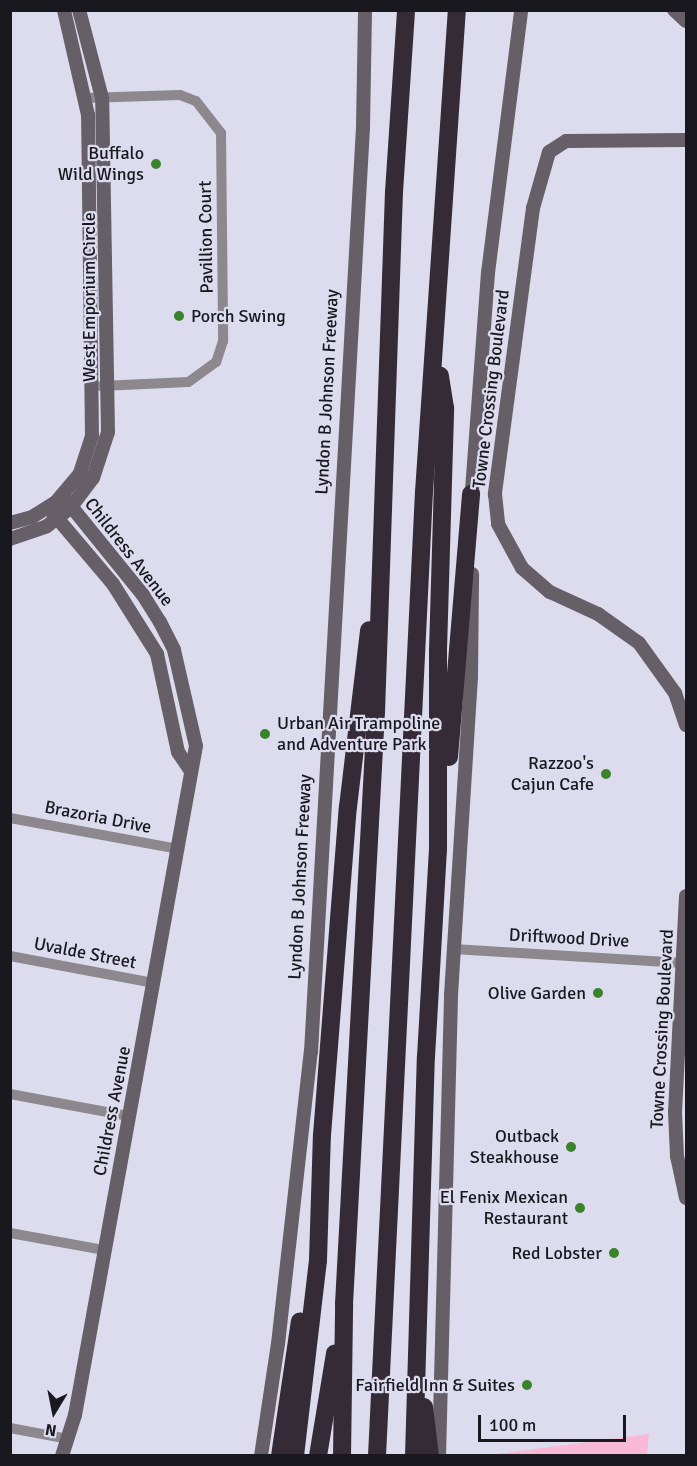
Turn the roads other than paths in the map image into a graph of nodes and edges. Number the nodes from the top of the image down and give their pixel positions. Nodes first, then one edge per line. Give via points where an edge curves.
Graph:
1 (64, 10) edge
2 (79, 10) edge
3 (365, 10) edge
4 (406, 10) edge
5 (457, 10) edge
6 (521, 10) edge
7 (674, 10) edge
8 (687, 21) edge
9 (85, 98) junction
10 (102, 98) junction
11 (687, 140) edge
12 (107, 242) junction
13 (90, 243) junction
14 (434, 338) junction
15 (108, 386) junction
16 (92, 387) junction
17 (471, 494) junction
18 (62, 495) junction
19 (71, 507) junction
20 (53, 513) junction
21 (10, 523) edge
22 (10, 539) edge
23 (381, 575) junction
24 (149, 605) junction
25 (134, 614) junction
26 (687, 725) edge
27 (191, 771) junction
28 (10, 818) edge
29 (439, 820) junction
30 (179, 849) junction
31 (687, 896) edge
32 (685, 940) edge
33 (453, 950) junction
34 (10, 956) edge
35 (683, 963) junction
36 (154, 983) junction
37 (10, 1094) edge
38 (129, 1116) junction
39 (687, 1198) edge
40 (318, 1219) junction
41 (10, 1233) edge
42 (104, 1250) junction
43 (344, 1304) junction
44 (416, 1332) junction
45 (10, 1428) edge
46 (68, 1439) junction
47 (62, 1455) edge
48 (261, 1455) edge
49 (280, 1455) edge
50 (295, 1455) edge
51 (318, 1455) edge
52 (342, 1455) edge
53 (377, 1455) edge
54 (414, 1455) edge
55 (430, 1455) edge
56 (439, 1455) edge

1 - 9 street, West Emporium Circle
2 - 10 street, West Emporium Circle
3 - 48 street, Lyndon B Johnson Freeway via 363,127 311,1052 278,1344
4 - 23 highway via 394,192
5 - 14 highway
6 - 17 street via 488,273
7 - 8 street
9 - 10 street, Pavillion Court
9 - 13 street, West Emporium Circle
10 - 12 street, West Emporium Circle
10 - 15 street, Pavillion Court via 180,95 196,100 221,133 223,341 216,362 188,382
11 - 26 street, Towne Crossing Boulevard via 566,141 549,152 533,208 495,494 498,524 522,568 550,592 598,614 639,643 676,695
12 - 13 street
12 - 15 street, West Emporium Circle
13 - 16 street, West Emporium Circle
14 - 29 highway via 445,408 438,650
14 - 53 highway
15 - 16 street, Pavillion Court
15 - 19 street, West Emporium Circle via 108,432 102,460 89,486
16 - 18 street, West Emporium Circle via 88,454 80,473
17 - 29 highway via 449,757
17 - 33 street via 471,677
18 - 19 street, Childress Avenue
18 - 20 street, West Emporium Circle
19 - 20 street, West Emporium Circle
19 - 24 street, Childress Avenue
20 - 21 street, West Emporium Circle
20 - 22 street, West Emporium Circle
20 - 25 street, Childress Avenue
23 - 40 highway via 370,623 348,807
23 - 43 highway
24 - 25 street
24 - 27 street, Childress Avenue via 174,650 189,703 196,746
25 - 27 street, Childress Avenue via 157,654 178,752
27 - 30 street, Childress Avenue
28 - 30 street, Brazoria Drive
29 - 44 highway
30 - 36 street, Childress Avenue
31 - 32 street, Towne Crossing Boulevard
32 - 35 street, Towne Crossing Boulevard
33 - 35 street, Driftwood Drive
33 - 56 street
34 - 36 street, Uvalde Street
35 - 39 street, Towne Crossing Boulevard via 675,1112 677,1156
36 - 38 street, Childress Avenue
37 - 38 street
38 - 42 street, Childress Avenue
40 - 49 highway via 307,1259
40 - 50 highway via 317,1270
41 - 42 street
42 - 46 street, Childress Avenue
43 - 51 highway via 321,1419
43 - 52 highway
44 - 54 highway
44 - 55 highway
45 - 46 street
46 - 47 street, Childress Avenue

